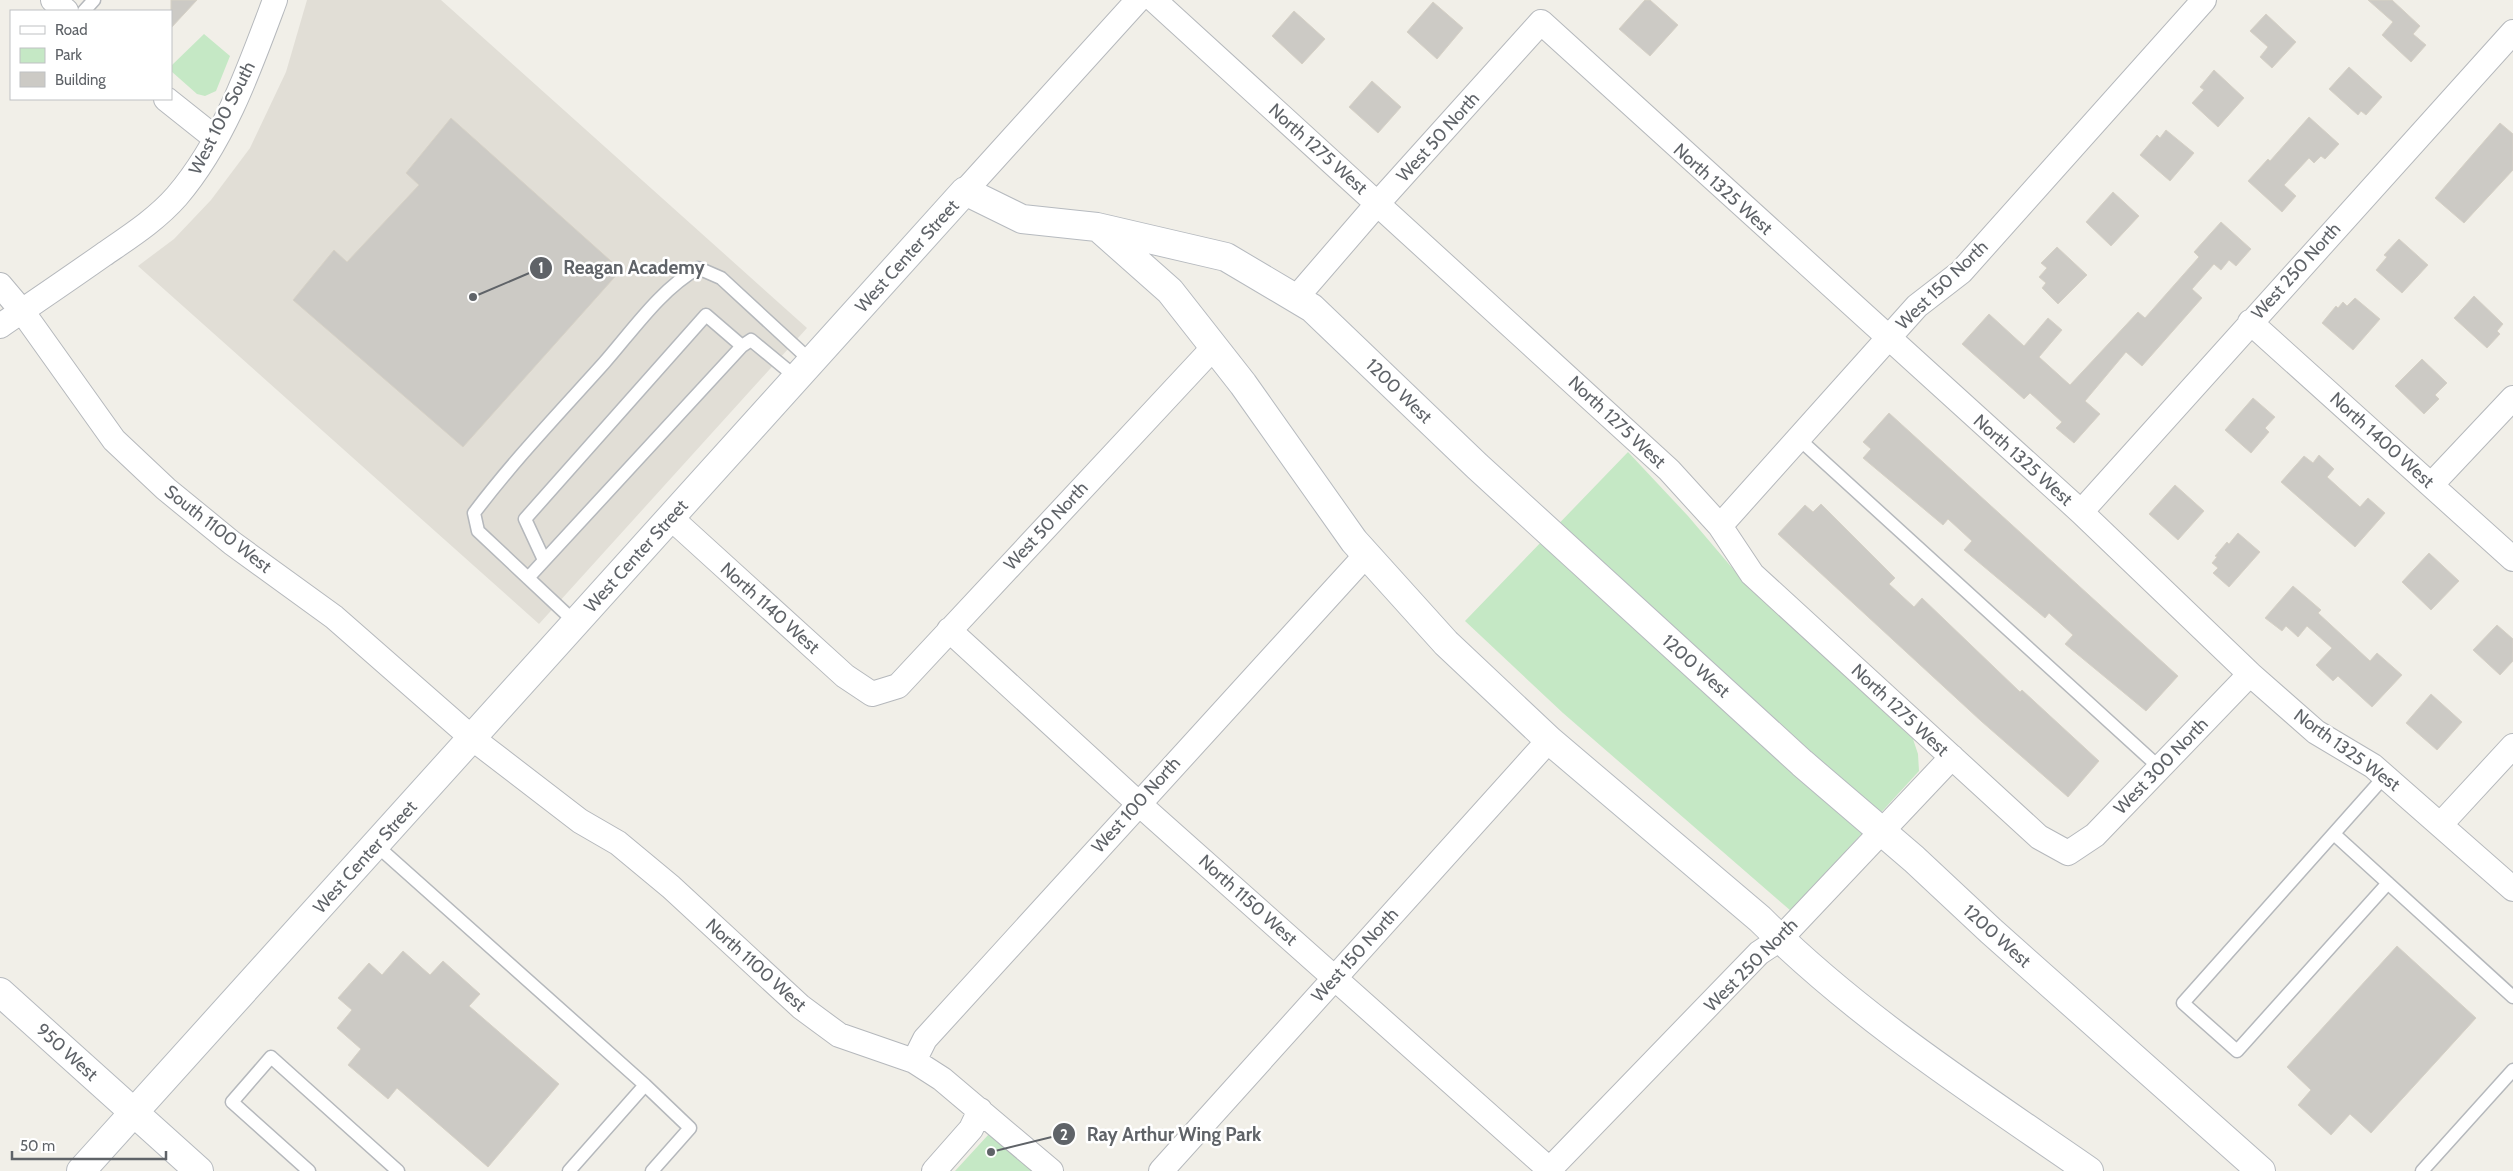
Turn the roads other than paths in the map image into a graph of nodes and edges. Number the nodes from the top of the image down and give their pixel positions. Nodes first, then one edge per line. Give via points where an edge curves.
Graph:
1 (54, 0) edge
2 (94, 0) edge
3 (276, 0) edge
4 (1138, 0) edge
5 (1154, 0) edge
6 (2204, 0) edge
7 (65, 10) edge
8 (85, 10) edge
9 (1541, 22) joint
10 (2513, 32) edge
11 (167, 100) edge
12 (215, 138) junction
13 (965, 191) junction
14 (1378, 203) junction
15 (1097, 226) junction
16 (0, 285) edge
17 (1296, 298) junction
18 (22, 311) junction
19 (2250, 322) junction
20 (0, 326) edge
21 (1887, 338) junction
22 (742, 346) junction
23 (1214, 347) junction
24 (805, 370) junction
25 (2513, 398) edge
26 (1798, 439) junction
27 (2432, 484) junction
28 (2081, 512) junction
29 (671, 518) junction
30 (1720, 526) junction
31 (1366, 554) junction
32 (2513, 559) edge
33 (544, 560) junction
34 (528, 578) junction
35 (576, 623) junction
36 (949, 630) junction
37 (2250, 674) junction
38 (872, 694) joint
39 (472, 738) junction
40 (1549, 740) junction
41 (2513, 746) edge
42 (1952, 757) junction
43 (2160, 768) junction
44 (2385, 776) junction
45 (1138, 802) junction
46 (2441, 824) junction
47 (1881, 831) junction
48 (2334, 834) junction
49 (376, 845) junction
50 (2068, 853) joint
51 (2388, 883) junction
52 (2513, 889) edge
53 (1780, 939) junction
54 (1335, 977) junction
55 (0, 992) edge
56 (2513, 997) edge
57 (914, 1061) junction
58 (2513, 1070) edge
59 (645, 1085) junction
60 (980, 1110) junction
61 (134, 1113) junction
62 (1549, 1170) edge
63 (81, 1171) edge
64 (199, 1171) edge
65 (309, 1171) edge
66 (398, 1171) edge
67 (569, 1171) edge
68 (652, 1171) edge
69 (934, 1171) edge
70 (1051, 1171) edge
71 (1161, 1171) edge
72 (2089, 1171) edge
73 (2260, 1171) edge
74 (2422, 1171) edge

1 - 7 street
2 - 8 lane
3 - 12 street, West 100 South via 256,52
4 - 13 street, West Center Street
5 - 14 street, North 1275 West
6 - 21 street, West 150 North via 1961,272 1917,306
9 - 14 street, West 50 North
9 - 21 street, North 1325 West
10 - 19 street, West 250 North
11 - 12 street
12 - 18 street, West 100 South via 187,184 151,222
13 - 15 street, 1200 West via 1022,219
13 - 24 street, West Center Street
14 - 17 street, West 50 North
14 - 30 street, North 1275 West via 1669,470
15 - 17 street, 1200 West via 1226,257
15 - 23 street via 1170,291
16 - 18 street, South 1100 West
17 - 47 street, 1200 West via 1312,308 1477,466
18 - 20 street, West 100 South
18 - 39 street, South 1100 West via 114,440 166,489 232,543 334,617
19 - 27 street, North 1400 West
19 - 28 street, West 250 North
21 - 26 street, West 150 North
21 - 28 street, North 1325 West
22 - 24 lane via 751,340
22 - 33 lane
22 - 33 lane via 706,315 525,519
23 - 31 street
23 - 36 street, West 50 North
24 - 29 street, West Center Street
24 - 34 lane via 721,278 698,268 680,278 474,513 478,531
25 - 27 street
26 - 30 street, West 150 North
26 - 43 lane
27 - 32 street, North 1400 West
28 - 37 street, North 1325 West
29 - 35 street, West Center Street
29 - 38 street, North 1140 West via 845,676
30 - 42 street, North 1275 West via 1752,574
31 - 40 street via 1446,643
31 - 45 street, West 100 North
33 - 34 lane
34 - 35 lane
35 - 39 street, West Center Street
36 - 38 street, West 50 North via 898,686
36 - 45 street, North 1150 West
37 - 43 street, West 300 North
37 - 44 street, North 1325 West via 2316,732
39 - 49 street, West Center Street
39 - 57 street, North 1100 West via 580,821 618,842 801,1007 839,1035
40 - 53 street
40 - 54 street, West 150 North
41 - 46 street
42 - 47 street, West 250 North
42 - 50 street, North 1275 West via 2039,837
43 - 50 street, West 300 North via 2095,834
44 - 46 street, North 1325 West
44 - 48 lane
45 - 54 street, North 1150 West
45 - 57 street, West 100 North via 925,1038
46 - 52 street, North 1325 West
47 - 53 street, West 250 North
47 - 73 street, 1200 West
48 - 51 lane
48 - 51 lane via 2183,1003 2237,1051
49 - 59 lane
49 - 61 street, West Center Street
51 - 56 lane
53 - 62 street, West 250 North via 1759,953
53 - 72 street via 1889,1032
54 - 62 street, North 1150 West
54 - 71 street, West 150 North
55 - 61 street, 950 West
57 - 60 street, North 1100 West
58 - 74 lane
59 - 67 lane
59 - 68 lane via 690,1128
60 - 69 street via 971,1130
60 - 70 street, North 1100 West
61 - 63 street, West Center Street
61 - 64 street, 950 West
65 - 66 lane via 232,1102 271,1057

